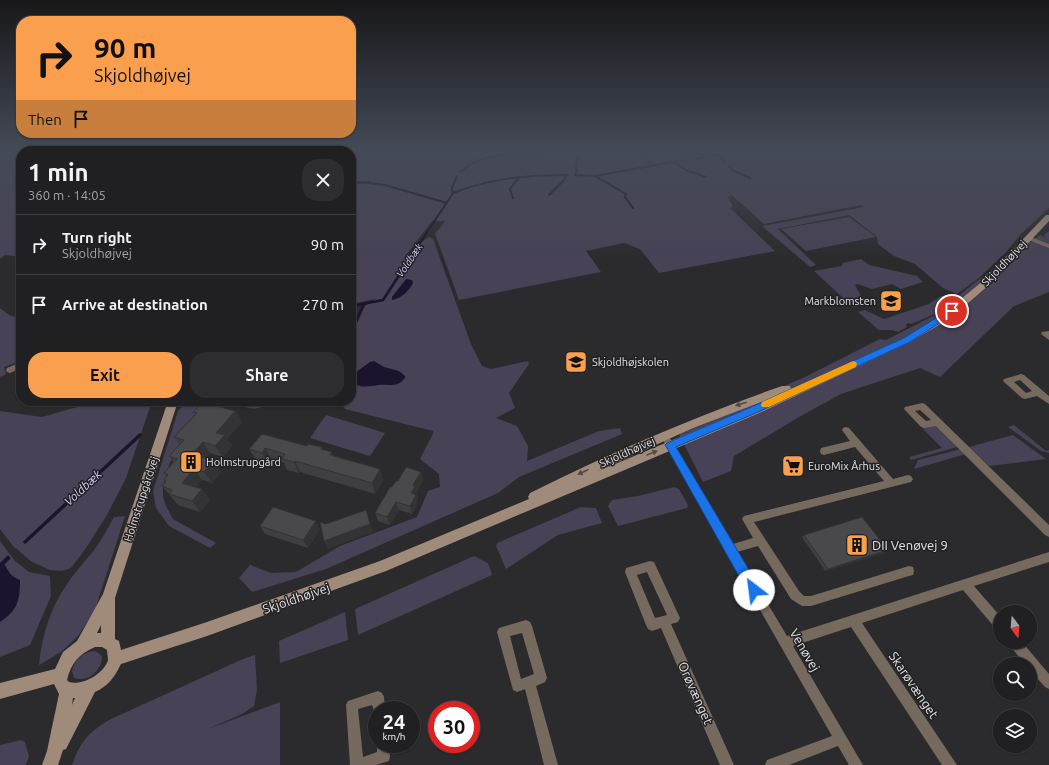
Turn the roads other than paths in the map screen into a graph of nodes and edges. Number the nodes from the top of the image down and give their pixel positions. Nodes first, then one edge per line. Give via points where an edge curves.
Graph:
1 (1049, 217) edge
2 (1028, 238) junction
3 (1049, 246) edge
4 (1049, 333) edge
5 (1049, 337) edge
6 (16, 367) edge
7 (10, 370) dead end
8 (1039, 392) dead end
9 (1049, 401) edge
10 (171, 406) edge
11 (938, 422) dead end
12 (846, 430) dead end
13 (667, 440) junction
14 (857, 443) junction
15 (824, 451) dead end
16 (908, 479) dead end
17 (891, 483) junction
18 (1049, 532) edge
19 (760, 541) junction
20 (730, 549) junction
21 (1049, 557) edge
22 (909, 571) dead end
23 (966, 585) junction
24 (109, 597) junction
25 (993, 617) edge
26 (664, 621) junction
27 (854, 621) junction
28 (108, 641) junction
29 (785, 643) junction
30 (82, 646) junction
31 (1020, 649) edge
32 (115, 659) junction
33 (60, 675) junction
34 (529, 682) junction
35 (1049, 683) edge
36 (89, 688) junction
37 (67, 690) junction
38 (0, 691) edge
39 (378, 701) edge
40 (841, 739) junction
41 (384, 753) edge
42 (53, 758) edge
43 (371, 763) edge
44 (551, 765) edge
45 (727, 765) edge
46 (772, 765) edge
47 (856, 765) edge
48 (950, 765) edge

1 - 2 street, Skjoldhøjvej
2 - 3 street
2 - 13 street, Skjoldhøjvej via 987,282 964,302 941,320 907,340 753,411
4 - 5 street via 1045,334
6 - 7 street
8 - 9 street
10 - 24 street, Holmstrupgårdvej
11 - 18 street
12 - 14 street
13 - 20 street, Venøvej
13 - 32 street, Skjoldhøjvej via 568,490 381,567
14 - 15 street
14 - 17 street
16 - 17 street
17 - 19 street via 747,518
19 - 20 street
19 - 22 street via 795,595 806,602
20 - 29 street, Venøvej
21 - 23 street
23 - 25 street
23 - 27 street
24 - 28 street, Holmstrupgårdvej
24 - 30 street, Holmstrupgårdvej
26 - 26 street via 674,618 650,566 630,572 652,625
26 - 45 street, Orøvænget
27 - 29 street
27 - 48 street, Skarøvænget
28 - 30 street via 95,640
28 - 32 street via 115,650
29 - 40 street, Venøvej
30 - 33 street via 65,662
31 - 35 street
32 - 36 street via 103,678
33 - 37 street via 61,684
33 - 38 street
34 - 34 street via 541,678 526,626 503,632 517,686
34 - 44 street
36 - 37 street via 76,692
36 - 42 street
37 - 42 street
39 - 43 street via 378,697 352,705 357,765
40 - 46 street
40 - 47 street, Venøvej
41 - 43 street via 384,756

